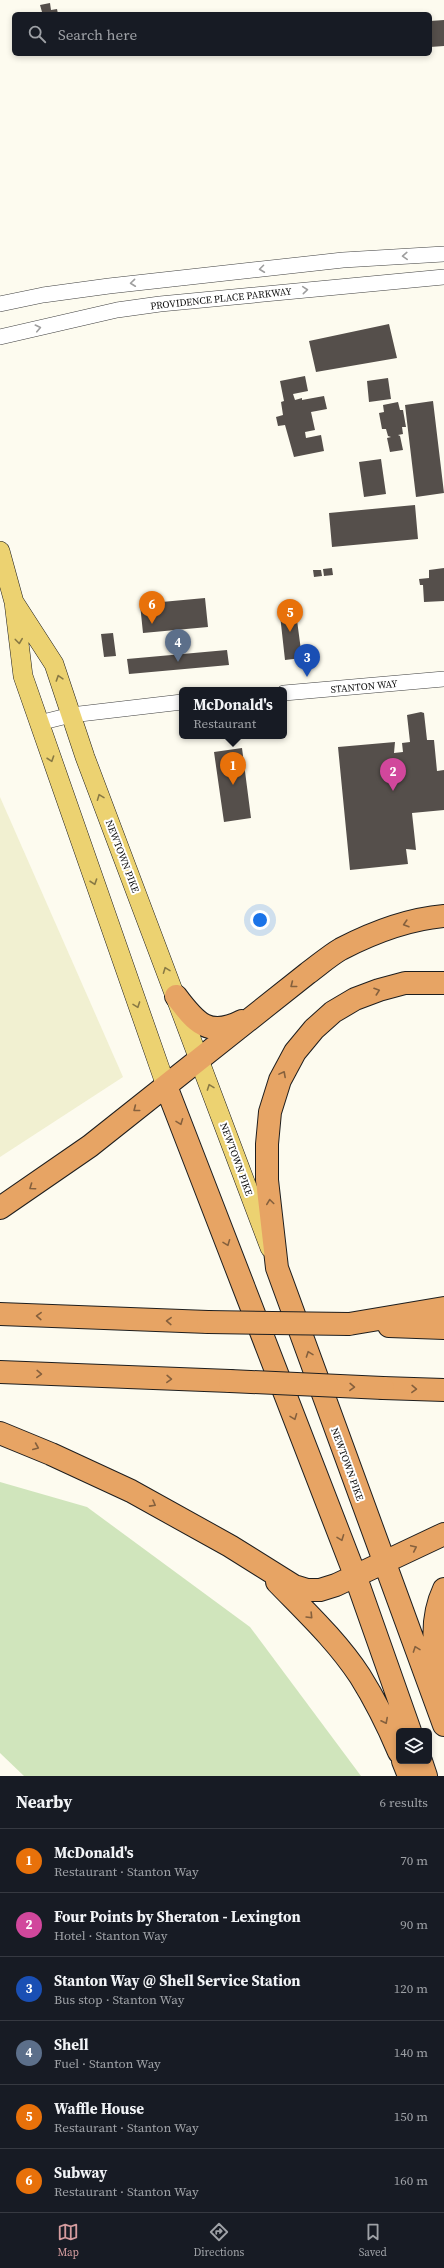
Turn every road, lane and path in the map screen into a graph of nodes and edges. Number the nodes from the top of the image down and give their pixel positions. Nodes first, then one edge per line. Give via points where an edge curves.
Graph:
1 (444, 254) edge
2 (444, 277) edge
3 (0, 304) edge
4 (0, 337) edge
5 (0, 551) edge
6 (14, 602) junction
7 (444, 679) edge
8 (287, 693) edge
9 (179, 702) edge
10 (71, 716) junction
11 (39, 722) junction
12 (444, 916) edge
13 (444, 983) edge
14 (176, 996) junction
15 (254, 1015) junction
16 (200, 1059) junction
17 (166, 1086) junction
18 (0, 1208) edge
19 (277, 1268) junction
20 (444, 1308) edge
21 (0, 1314) edge
22 (349, 1324) junction
23 (444, 1328) edge
24 (0, 1372) edge
25 (444, 1390) edge
26 (0, 1433) edge
27 (444, 1534) edge
28 (384, 1562) junction
29 (263, 1568) junction
30 (355, 1575) junction
31 (444, 1589) edge
32 (444, 1690) edge
33 (444, 1725) edge
34 (409, 1728) edge
35 (396, 1746) edge
36 (404, 1764) edge
37 (422, 1764) edge
38 (409, 1776) edge
39 (426, 1776) edge

1 -> 3 street via 343,260 101,287 43,294
4 -> 2 street, PROVIDENCE PLACE PARKWAY via 117,310 160,304
5 - 6 main road, NEWTOWN PIKE
10 -> 6 main road, NEWTOWN PIKE via 54,664
6 -> 11 main road, NEWTOWN PIKE via 23,676
7 - 8 street, STANTON WAY
9 - 10 street
10 - 11 street
14 -> 10 main road, NEWTOWN PIKE via 84,757
11 -> 17 main road, NEWTOWN PIKE
12 -> 15 highway via 427,917 378,933 340,950
19 -> 13 highway via 267,1180 267,1144 270,1112 280,1080 295,1052 314,1029 333,1012 355,999 405,983
14 - 15 highway via 196,1021 214,1028 232,1026
14 - 16 main road, NEWTOWN PIKE
15 - 16 highway
16 - 17 highway
19 -> 16 main road, NEWTOWN PIKE
17 -> 18 highway via 90,1146
17 -> 30 highway, NEWTOWN PIKE
28 -> 19 highway, NEWTOWN PIKE
20 - 22 highway
22 -> 21 highway, bridge via 208,1322
22 - 23 highway
24 -> 25 highway, bridge
26 -> 29 highway via 131,1492 230,1546
28 -> 27 highway
28 - 30 highway
33 -> 28 highway, NEWTOWN PIKE
29 - 30 highway via 294,1586 307,1590 320,1590
29 -> 35 highway via 324,1631 359,1675
30 - 34 highway, NEWTOWN PIKE
31 - 32 highway via 433,1638
36 - 38 highway
37 - 39 highway

